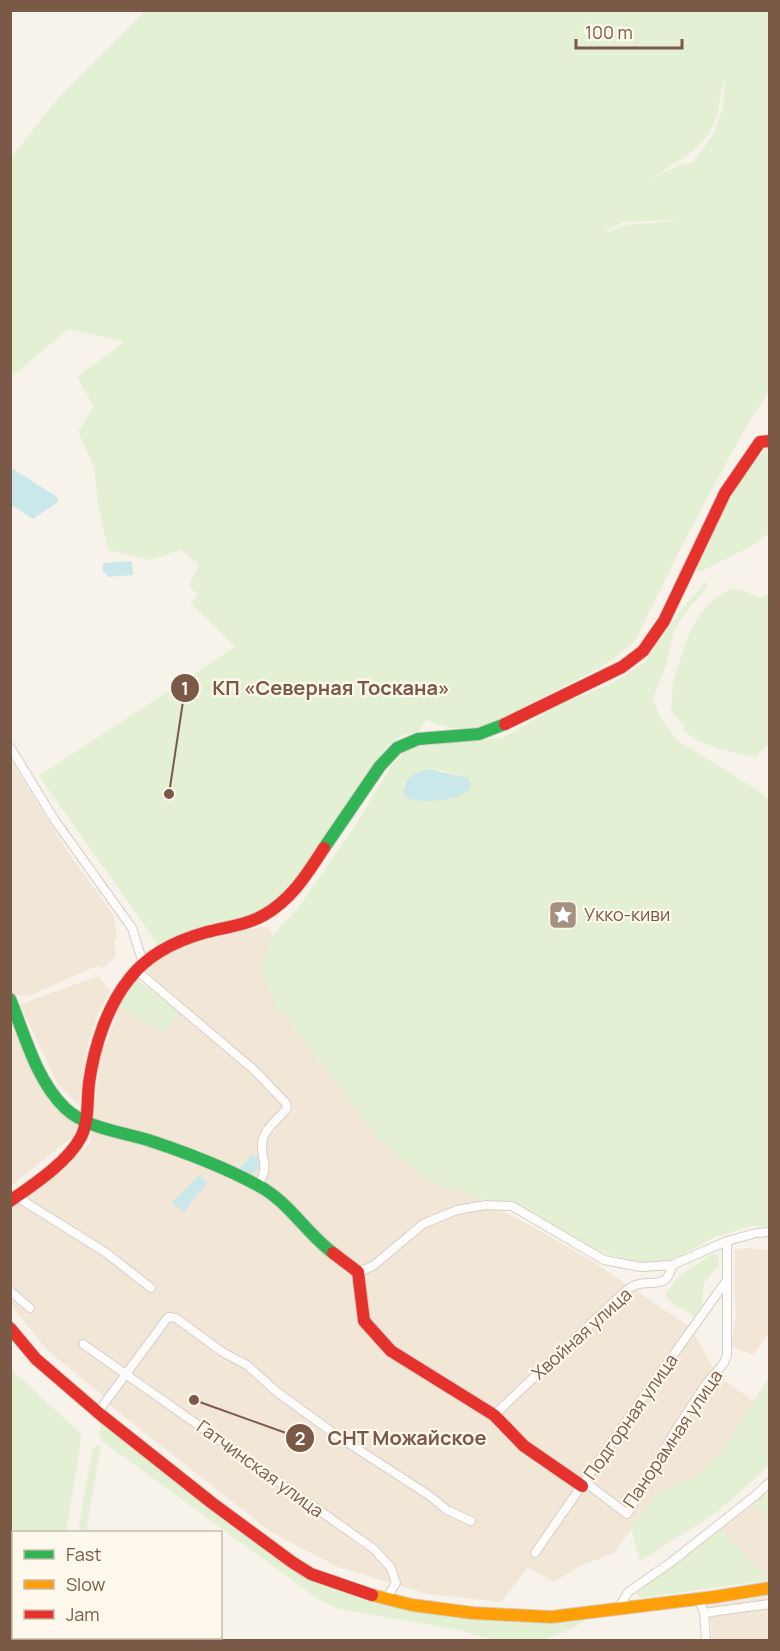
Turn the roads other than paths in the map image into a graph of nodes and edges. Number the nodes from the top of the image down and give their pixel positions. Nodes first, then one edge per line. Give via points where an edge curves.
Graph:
1 (770, 441) edge
2 (10, 747) edge
3 (140, 967) junction
4 (10, 999) edge
5 (85, 1122) junction
6 (258, 1185) junction
7 (14, 1199) edge
8 (770, 1232) edge
9 (727, 1241) junction
10 (672, 1265) junction
11 (358, 1272) junction
12 (727, 1280) junction
13 (151, 1288) dead end
14 (10, 1291) edge
15 (30, 1308) dead end
16 (10, 1328) edge
17 (83, 1344) dead end
18 (128, 1374) junction
19 (98, 1412) junction
20 (494, 1415) junction
21 (770, 1482) edge
22 (584, 1484) junction
23 (471, 1521) dead end
24 (536, 1553) dead end
25 (770, 1588) edge
26 (386, 1599) junction
27 (699, 1599) junction
28 (770, 1604) edge
29 (620, 1608) junction
30 (704, 1613) junction
31 (706, 1641) edge

1 - 3 street via 760,442 725,493 664,621 643,651 616,670 490,731 470,737 426,737 395,749 289,897 257,919 164,948
2 - 3 street via 54,819 132,928
3 - 5 street via 113,1006 100,1041 90,1073
3 - 6 street via 286,1103 287,1108 263,1139 265,1168
4 - 5 street via 52,1092 65,1109
5 - 6 street via 147,1139
5 - 7 street via 81,1137 68,1155
6 - 11 street via 279,1198 319,1242
7 - 13 street via 105,1252
8 - 9 street
9 - 10 street
9 - 12 street
10 - 11 street via 641,1267 604,1260 504,1204 457,1210 423,1224 373,1266
10 - 20 street, Хвойная улица via 666,1280 633,1286 618,1298
11 - 20 street via 364,1321 391,1351
12 - 22 street, Подгорная улица
12 - 22 street, Панорамная улица via 728,1354 724,1364 677,1428 627,1514
14 - 15 street
16 - 19 street via 36,1359
17 - 18 street, Гатчинская улица
18 - 19 street
18 - 23 street via 168,1317 176,1318 247,1365 339,1437 447,1510
18 - 26 street, Гатчинская улица via 368,1544 384,1559 396,1583
19 - 26 street via 292,1562 311,1574
20 - 22 street via 524,1446
21 - 29 street via 628,1592
22 - 24 street, Подгорная улица
25 - 27 street
26 - 29 street via 462,1612 551,1617
27 - 29 street
27 - 30 street
28 - 30 street
30 - 31 street

